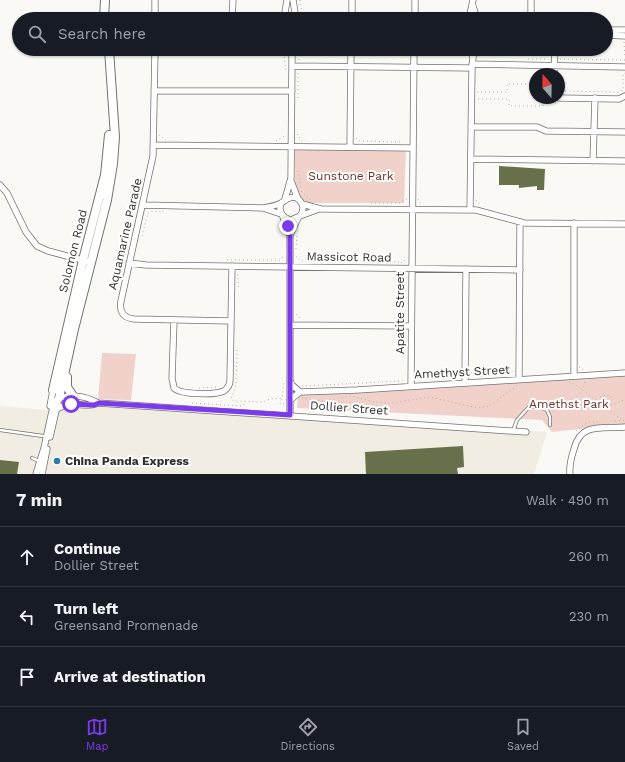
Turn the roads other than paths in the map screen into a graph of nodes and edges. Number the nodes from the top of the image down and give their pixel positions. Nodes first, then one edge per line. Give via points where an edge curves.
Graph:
1 (105, 0) edge
2 (111, 0) edge
3 (155, 0) edge
4 (233, 0) edge
5 (287, 0) edge
6 (294, 0) edge
7 (352, 0) edge
8 (415, 0) edge
9 (531, 0) edge
10 (104, 12) edge
11 (110, 12) edge
12 (155, 12) edge
13 (232, 12) edge
14 (285, 12) edge
15 (295, 12) edge
16 (352, 12) edge
17 (415, 12) edge
18 (532, 12) edge
19 (613, 30) edge
20 (625, 30) edge
21 (613, 36) edge
22 (624, 37) edge
23 (104, 56) edge
24 (110, 56) edge
25 (155, 56) edge
26 (292, 56) edge
27 (351, 56) edge
28 (414, 56) edge
29 (556, 56) edge
30 (473, 57) edge
31 (557, 65) junction
32 (292, 66) junction
33 (472, 66) junction
34 (351, 67) junction
35 (625, 67) edge
36 (414, 68) junction
37 (556, 68) edge
38 (154, 91) junction
39 (292, 92) junction
40 (625, 96) edge
41 (565, 98) edge
42 (595, 98) junction
43 (471, 127) junction
44 (594, 131) junction
45 (625, 132) edge
46 (154, 145) junction
47 (291, 146) junction
48 (350, 147) junction
49 (413, 148) junction
50 (472, 159) junction
51 (593, 161) junction
52 (625, 161) edge
53 (291, 178) junction
54 (0, 185) edge
55 (283, 201) junction
56 (300, 201) junction
57 (143, 205) junction
58 (263, 208) junction
59 (321, 209) junction
60 (412, 210) junction
61 (470, 210) junction
62 (282, 215) junction
63 (299, 217) junction
64 (520, 222) junction
65 (574, 223) junction
66 (625, 224) edge
67 (290, 236) junction
68 (83, 260) junction
69 (92, 262) junction
70 (129, 263) junction
71 (232, 266) junction
72 (290, 267) junction
73 (411, 268) junction
74 (466, 269) junction
75 (520, 270) junction
76 (174, 320) junction
77 (231, 321) junction
78 (290, 325) junction
79 (411, 326) junction
80 (74, 329) junction
81 (625, 373) edge
82 (574, 376) junction
83 (290, 378) junction
84 (519, 382) junction
85 (465, 383) junction
86 (411, 386) junction
87 (53, 390) joint
88 (300, 392) junction
89 (70, 396) junction
90 (59, 398) junction
91 (290, 400) junction
92 (98, 403) junction
93 (57, 409) junction
94 (290, 415) junction
95 (550, 425) dead end
96 (625, 427) edge
97 (0, 430) edge
98 (513, 431) junction
99 (526, 432) dead end
100 (44, 436) junction
101 (32, 458) dead end
102 (40, 458) junction
103 (36, 474) edge
104 (42, 474) edge
105 (570, 474) edge

1 - 10 main road
2 - 11 main road
3 - 12 street
4 - 13 street
5 - 14 street
6 - 15 street
7 - 16 street
8 - 17 street
9 - 18 street
19 - 20 street
21 - 22 street
23 - 68 main road, Solomon Road via 109,142 105,175
24 - 69 main road, Solomon Road via 114,164
25 - 38 street, Aquamarine Parade
26 - 32 street
27 - 34 street
28 - 36 street, Apatite Street
29 - 31 street
30 - 33 street
31 - 33 street
31 - 35 street
31 - 37 street
32 - 34 street
32 - 39 street
33 - 36 street
33 - 43 street
34 - 36 street
34 - 48 street
36 - 49 street, Apatite Street
38 - 39 street
38 - 46 street, Aquamarine Parade
39 - 47 street
40 - 42 street via 619,99
41 - 42 street
42 - 44 street
43 - 44 street via 537,127 546,131
43 - 50 street
44 - 45 street
44 - 51 street
46 - 47 street
46 - 57 street, Aquamarine Parade
47 - 48 street
47 - 53 street
48 - 49 street
49 - 60 street, Apatite Street
50 - 51 street
50 - 61 street
51 - 52 street
53 - 55 street
53 - 56 street
54 - 68 street via 34,243 48,251
55 - 56 street via 291,197
55 - 58 street
55 - 62 street
56 - 59 street
56 - 63 street via 303,210
57 - 58 street
57 - 70 street, Aquamarine Parade
58 - 62 street
59 - 60 street
59 - 63 street
60 - 61 street
60 - 73 street, Apatite Street
61 - 64 street
62 - 63 street via 290,220
62 - 67 street
63 - 67 street
64 - 65 street
64 - 75 street
65 - 66 street
65 - 82 street
67 - 72 street
68 - 69 street
68 - 87 main road, Solomon Road
69 - 80 main road, Solomon Road
70 - 71 street, Massicot Road via 146,266
70 - 76 street, Aquamarine Parade via 120,307 123,314 134,319
71 - 72 street, Massicot Road
71 - 77 street
72 - 73 street, Massicot Road via 302,264
72 - 78 street
73 - 74 street, Massicot Road
73 - 79 street, Apatite Street
74 - 75 street, Massicot Road
74 - 85 street
75 - 84 street
76 - 77 street, Aquamarine Parade
76 - 77 street via 172,378 176,390 184,393 218,392 233,382
78 - 79 street
78 - 83 street
79 - 86 street, Apatite Street
80 - 89 main road, Solomon Road via 66,384
80 - 90 main road, Solomon Road
81 - 82 street, Amethyst Street
82 - 84 street, Amethyst Street
83 - 88 street via 292,385
83 - 91 street
84 - 85 street, Amethyst Street
85 - 86 street, Amethyst Street
86 - 88 street, Amethyst Street
87 - 100 street, Solomon Road
88 - 91 street
89 - 90 street
89 - 92 street, Dollier Street
90 - 93 street, Solomon Road
90 - 102 street, Solomon Road via 54,402
91 - 94 street
92 - 93 street, Dollier Street via 67,404
92 - 94 street, Dollier Street
93 - 104 street, Solomon Road
94 - 98 street, Dollier Street
95 - 98 lane via 547,410 538,406 529,408 517,420
96 - 105 street via 590,429 580,434 569,467
97 - 100 lane
98 - 99 street, Dollier Street
100 - 102 street, Solomon Road
101 - 102 lane
102 - 103 street, Solomon Road

